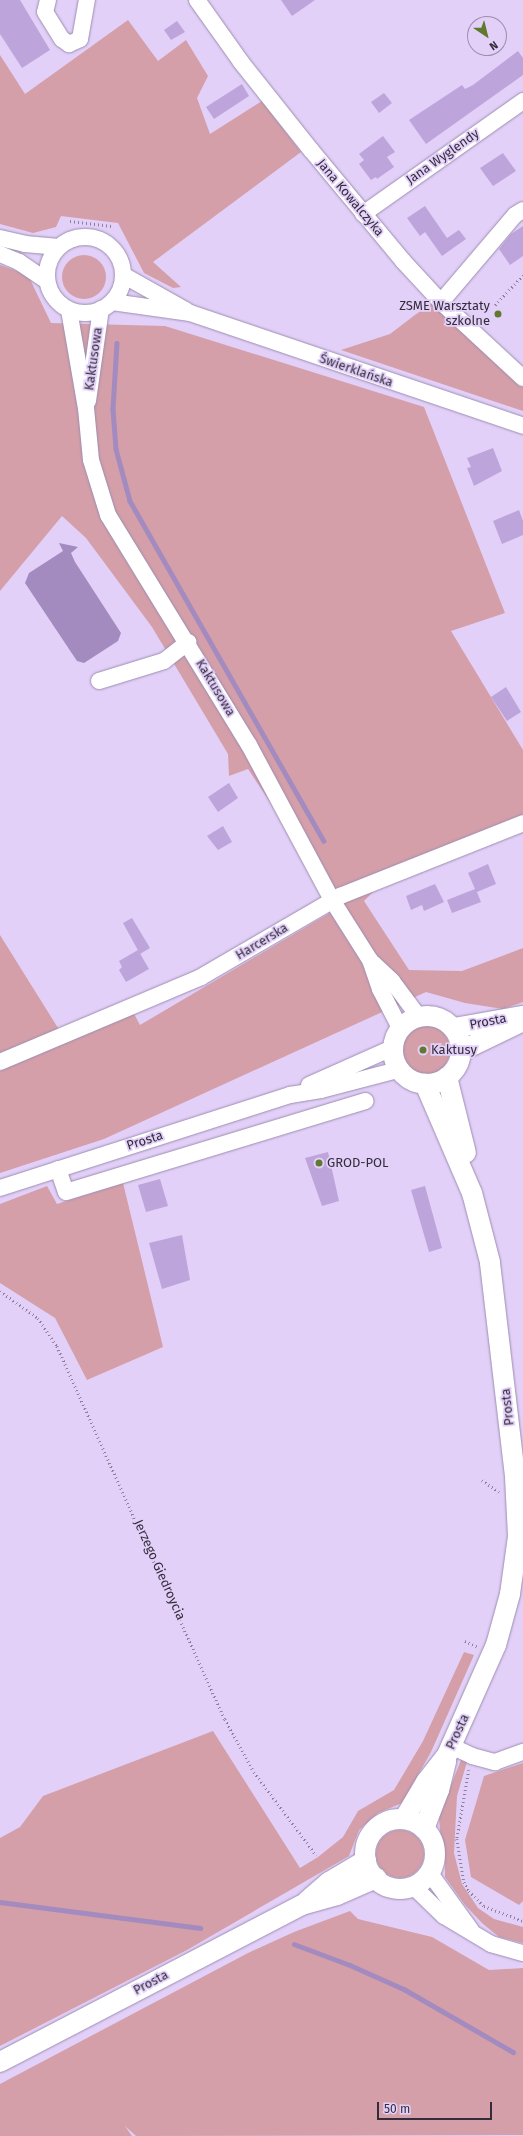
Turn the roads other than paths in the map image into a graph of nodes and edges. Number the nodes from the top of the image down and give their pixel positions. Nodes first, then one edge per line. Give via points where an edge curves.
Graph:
1 (48, 0) edge
2 (87, 0) edge
3 (198, 0) edge
4 (523, 101) edge
5 (523, 210) edge
6 (363, 214) junction
7 (0, 238) edge
8 (59, 247) junction
9 (0, 254) edge
10 (123, 275) junction
11 (47, 281) junction
12 (441, 302) junction
13 (107, 305) junction
14 (69, 310) junction
15 (190, 313) junction
16 (523, 378) edge
17 (86, 408) junction
18 (523, 426) edge
19 (188, 642) junction
20 (99, 680) dead end
21 (523, 823) edge
22 (332, 900) junction
23 (370, 960) junction
24 (418, 1016) junction
25 (523, 1016) edge
26 (523, 1021) edge
27 (498, 1026) junction
28 (400, 1028) junction
29 (454, 1028) junction
30 (392, 1048) junction
31 (461, 1051) junction
32 (0, 1062) edge
33 (398, 1070) junction
34 (447, 1077) junction
35 (425, 1084) junction
36 (290, 1095) junction
37 (366, 1101) dead end
38 (464, 1162) junction
39 (58, 1169) junction
40 (0, 1188) edge
41 (449, 1750) junction
42 (523, 1752) edge
43 (432, 1786) junction
44 (404, 1819) junction
45 (424, 1829) junction
46 (366, 1860) junction
47 (429, 1872) junction
48 (376, 1878) junction
49 (413, 1886) junction
50 (333, 1889) junction
51 (474, 1935) junction
52 (523, 1953) edge
53 (0, 2062) edge

1 - 2 street via 45,12 62,39 69,44 80,39
3 - 6 street, Jana Kowalczyka via 245,67
4 - 6 street, Jana Wyglendy
5 - 12 street via 515,215
6 - 12 street, Jana Kowalczyka
7 - 8 street via 25,244
8 - 10 street via 79,237 104,242 116,252
8 - 11 street via 49,262
9 - 11 street via 19,262
10 - 13 street via 120,289
10 - 15 street, Świerklańska
11 - 14 street via 53,295
12 - 16 street, Jana Kowalczyka
13 - 14 street via 85,313
13 - 15 street, Świerklańska
13 - 17 street, Kaktusowa
14 - 17 street, Kaktusowa
15 - 18 street, Świerklańska
17 - 19 street, Kaktusowa via 93,471 108,515
19 - 20 street via 164,661
19 - 22 street, Kaktusowa via 249,745
21 - 22 street, Harcerska
22 - 23 street, Kaktusowa
22 - 32 street, Harcerska via 201,977
23 - 24 street, Kaktusowa via 392,981
23 - 28 street, Kaktusowa via 380,989
24 - 28 main road
24 - 29 main road via 441,1018
25 - 27 main road, Prosta
26 - 27 main road, Prosta
27 - 29 main road, Prosta
27 - 31 main road, Prosta
28 - 30 main road
29 - 31 main road via 460,1039
30 - 33 main road
30 - 36 street, Prosta
31 - 34 main road via 456,1069
33 - 35 main road via 410,1080
33 - 36 street, Prosta
34 - 35 main road via 437,1083
34 - 38 main road, Prosta
35 - 38 main road, Prosta
36 - 39 street, Prosta
37 - 39 street via 66,1192
38 - 41 main road, Prosta via 484,1236 496,1304 515,1476 518,1536 514,1577 500,1633
39 - 40 street, Prosta
41 - 42 street via 495,1762
41 - 43 main road, Prosta
43 - 44 main road, Prosta
43 - 45 main road, Prosta
44 - 45 main road
44 - 46 main road via 387,1822 373,1832 367,1842
45 - 47 main road via 434,1849
46 - 48 main road
46 - 50 main road, Prosta
47 - 49 main road
47 - 51 street
48 - 49 main road via 391,1887
48 - 50 main road, Prosta
49 - 51 street via 444,1916
50 - 53 main road, Prosta
51 - 52 street via 500,1948

